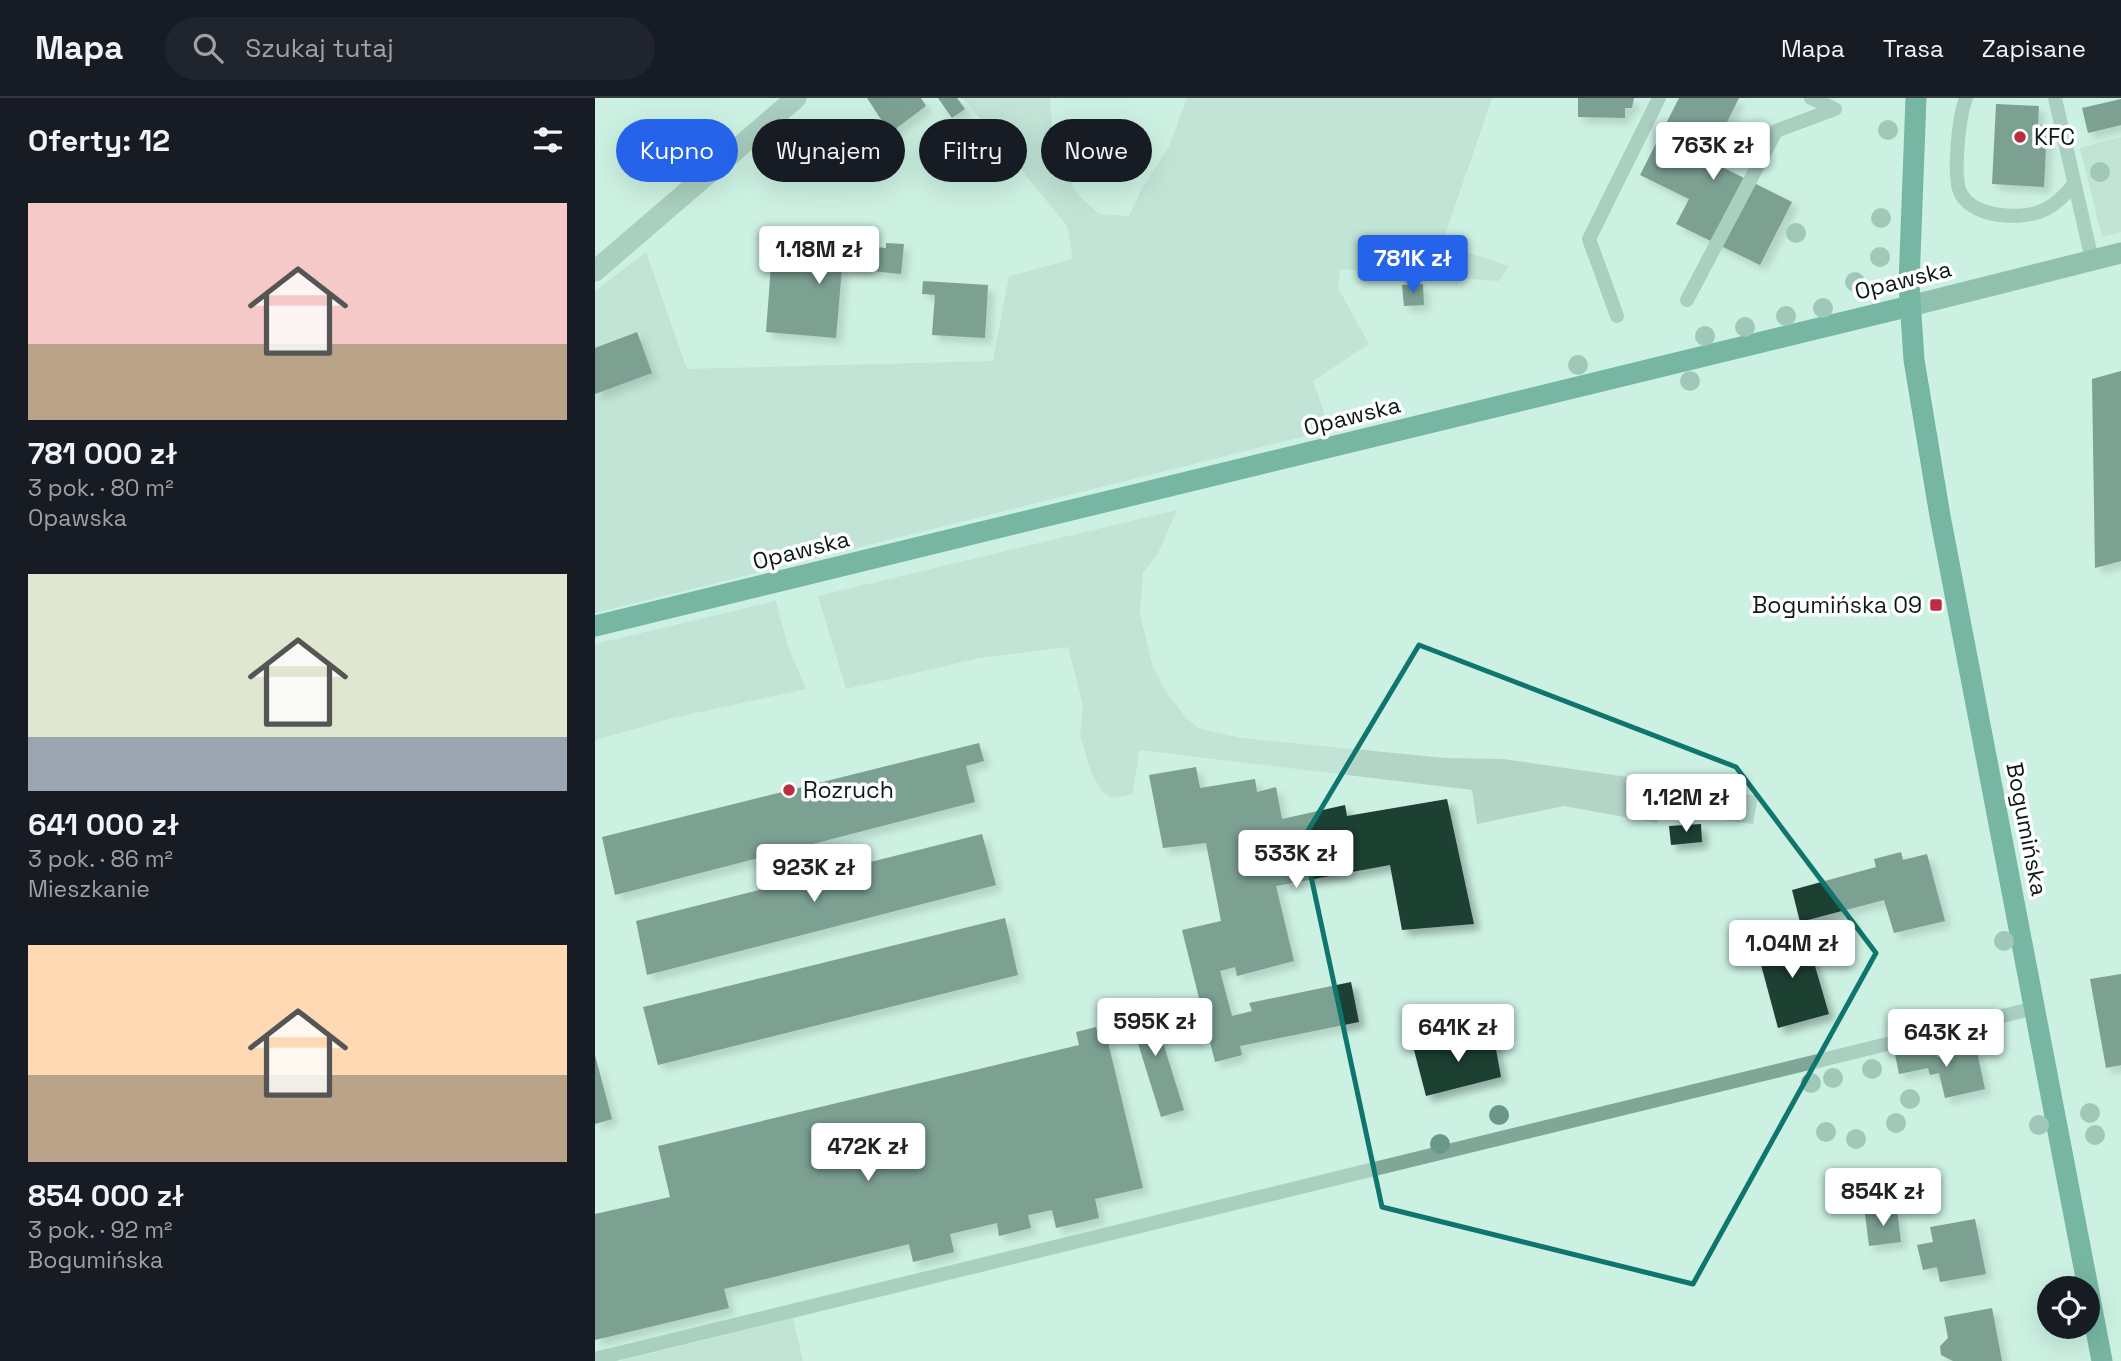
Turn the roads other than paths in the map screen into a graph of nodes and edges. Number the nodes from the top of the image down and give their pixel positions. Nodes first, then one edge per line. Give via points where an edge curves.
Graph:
1 (796, 98) edge
2 (1659, 98) edge
3 (1811, 98) edge
4 (1916, 98) edge
5 (1966, 98) edge
6 (2055, 98) edge
7 (2074, 184) junction
8 (2121, 253) edge
9 (2092, 260) junction
10 (595, 271) edge
11 (1687, 300) dead end
12 (1909, 306) junction
13 (1617, 316) dead end
14 (595, 626) edge
15 (2035, 1008) junction
16 (595, 1359) edge
17 (2102, 1361) edge

1 - 10 street
2 - 13 lane via 1589,239
3 - 11 lane via 1835,109 1776,131
4 - 12 main road, Bogumińska
5 - 7 lane via 1957,171 1959,191 1973,208 1993,213 2043,211
6 - 7 lane
7 - 9 lane
8 - 9 main road, Opawska
9 - 12 main road, Opawska
12 - 14 main road, Opawska
12 - 15 main road, Bogumińska via 1940,516
15 - 16 lane
15 - 17 main road, Bogumińska

